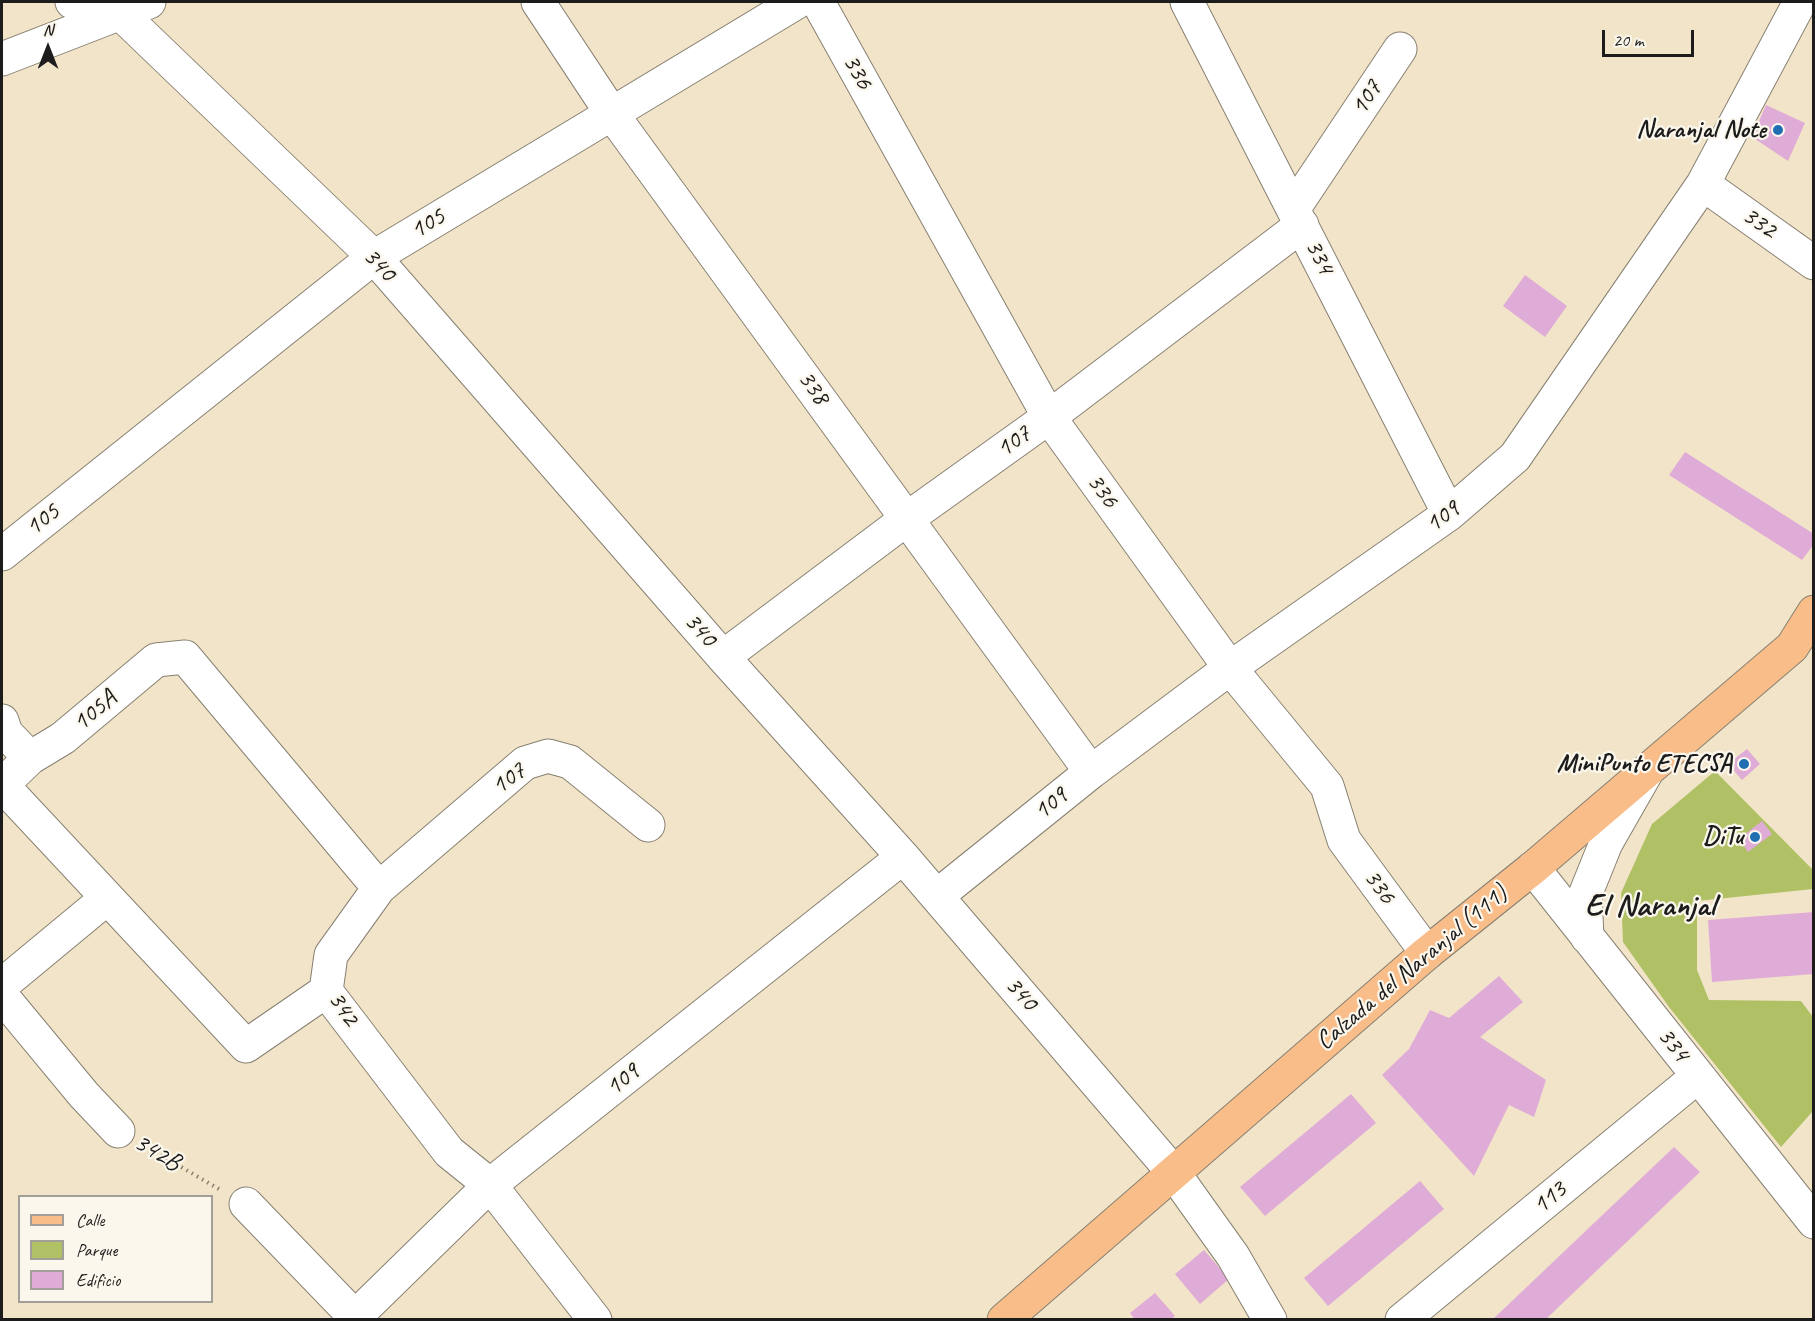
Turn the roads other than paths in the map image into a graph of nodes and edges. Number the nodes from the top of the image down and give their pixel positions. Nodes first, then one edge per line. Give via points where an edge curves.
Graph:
1 (72, 2) edge
2 (538, 2) edge
3 (797, 2) edge
4 (818, 2) edge
5 (1187, 2) edge
6 (1798, 3) edge
7 (135, 7) edge
8 (1400, 49) dead end
9 (2, 59) edge
10 (612, 114) junction
11 (1703, 184) junction
12 (1298, 216) junction
13 (374, 257) junction
14 (1814, 263) edge
15 (1049, 417) junction
16 (1449, 514) junction
17 (908, 518) junction
18 (3, 550) edge
19 (1814, 612) edge
20 (723, 657) junction
21 (1230, 668) junction
22 (2, 720) edge
23 (30, 758) junction
24 (1647, 771) junction
25 (1091, 772) junction
26 (648, 825) dead end
27 (903, 857) junction
28 (1533, 868) junction
29 (379, 888) junction
30 (937, 896) junction
31 (107, 898) junction
32 (1587, 937) junction
33 (1427, 953) junction
34 (2, 985) edge
35 (326, 991) junction
36 (2, 996) edge
37 (1698, 1076) junction
38 (118, 1131) road end
39 (1173, 1172) junction
40 (490, 1185) junction
41 (246, 1204) road end
42 (1814, 1222) edge
43 (353, 1319) edge
44 (595, 1320) edge
45 (1004, 1320) edge
46 (1270, 1320) edge
47 (1402, 1320) edge

1 - 7 street
2 - 10 street, 338
3 - 10 street, 105
4 - 15 street, 336
5 - 12 street, 334
6 - 11 street, 109
7 - 9 street
7 - 13 street, 340
8 - 12 street, 107
10 - 13 street, 105
10 - 17 street, 338
11 - 14 street, 332
11 - 16 street, 109 via 1515,458
12 - 15 street, 107
12 - 16 street, 334
13 - 18 street, 105
13 - 20 street, 340
15 - 17 street, 107
15 - 21 street, 336
16 - 21 street, 109
17 - 20 street, 107
17 - 25 street, 338
19 - 24 main road, Calzada del Naranjal (111) via 1792,647
20 - 27 street, 340
21 - 25 street, 109
21 - 33 street, 336 via 1327,786 1344,840
22 - 23 street via 6,733
23 - 29 street, 105A via 63,738 156,660 185,657
23 - 31 street, 105A via 2,785
24 - 28 main road, Calzada del Naranjal (111)
24 - 32 street via 1606,843 1586,895
25 - 30 street, 109
26 - 29 street, 107 via 570,762 548,756 525,763
27 - 30 street, 340
27 - 40 street, 109
28 - 32 street, 334
28 - 33 main road, Calzada del Naranjal (111)
29 - 35 street, 342 via 331,955
30 - 39 street, 340
31 - 34 street
31 - 35 street via 246,1046
32 - 37 street, 334
33 - 39 main road, Calzada del Naranjal (111)
35 - 40 street, 342 via 449,1152
36 - 38 street, 342B
37 - 42 street, 334
37 - 47 street, 113
39 - 45 main road, Calzada del Naranjal (111)
39 - 46 street, 340 via 1233,1256
40 - 43 street, 109
40 - 44 street, 342
41 - 43 street

